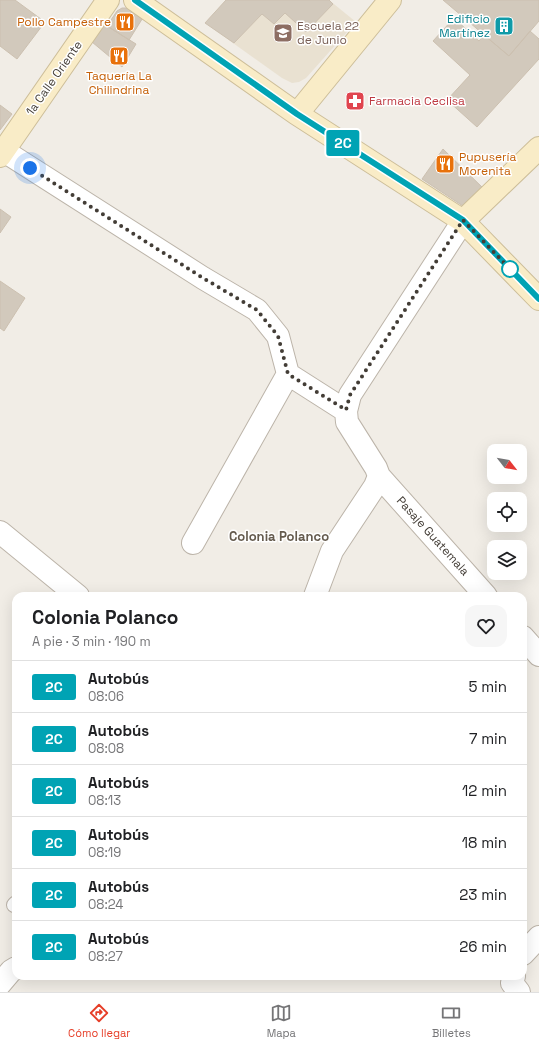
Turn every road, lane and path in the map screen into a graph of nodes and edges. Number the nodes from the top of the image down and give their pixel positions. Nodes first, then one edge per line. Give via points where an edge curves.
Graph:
1 (108, 0) edge
2 (136, 0) edge
3 (390, 0) edge
4 (297, 114) junction
5 (539, 148) edge
6 (2, 154) edge
7 (463, 220) junction
8 (539, 299) edge
9 (288, 374) junction
10 (346, 410) junction
11 (379, 476) junction
12 (0, 532) edge
13 (193, 543) dead end
14 (73, 592) edge
15 (317, 592) edge
16 (482, 592) edge
17 (527, 642) edge
18 (539, 655) edge
19 (539, 937) edge
20 (527, 950) edge
21 (12, 970) edge
22 (513, 980) edge
23 (0, 984) edge
24 (519, 992) edge

1 - 6 main road, 1a Calle Oriente
2 - 4 main road
3 - 4 main road
4 - 7 main road
5 - 7 main road
6 - 9 street via 257,310 278,336
7 - 8 main road
7 - 10 street via 350,395
9 - 10 street
9 - 13 street
10 - 11 street, Pasaje Guatemala via 347,422
11 - 15 street via 332,551
11 - 16 street, Pasaje Guatemala
12 - 14 street
17 - 18 street
19 - 20 street
21 - 23 street
22 - 24 street via 512,983

